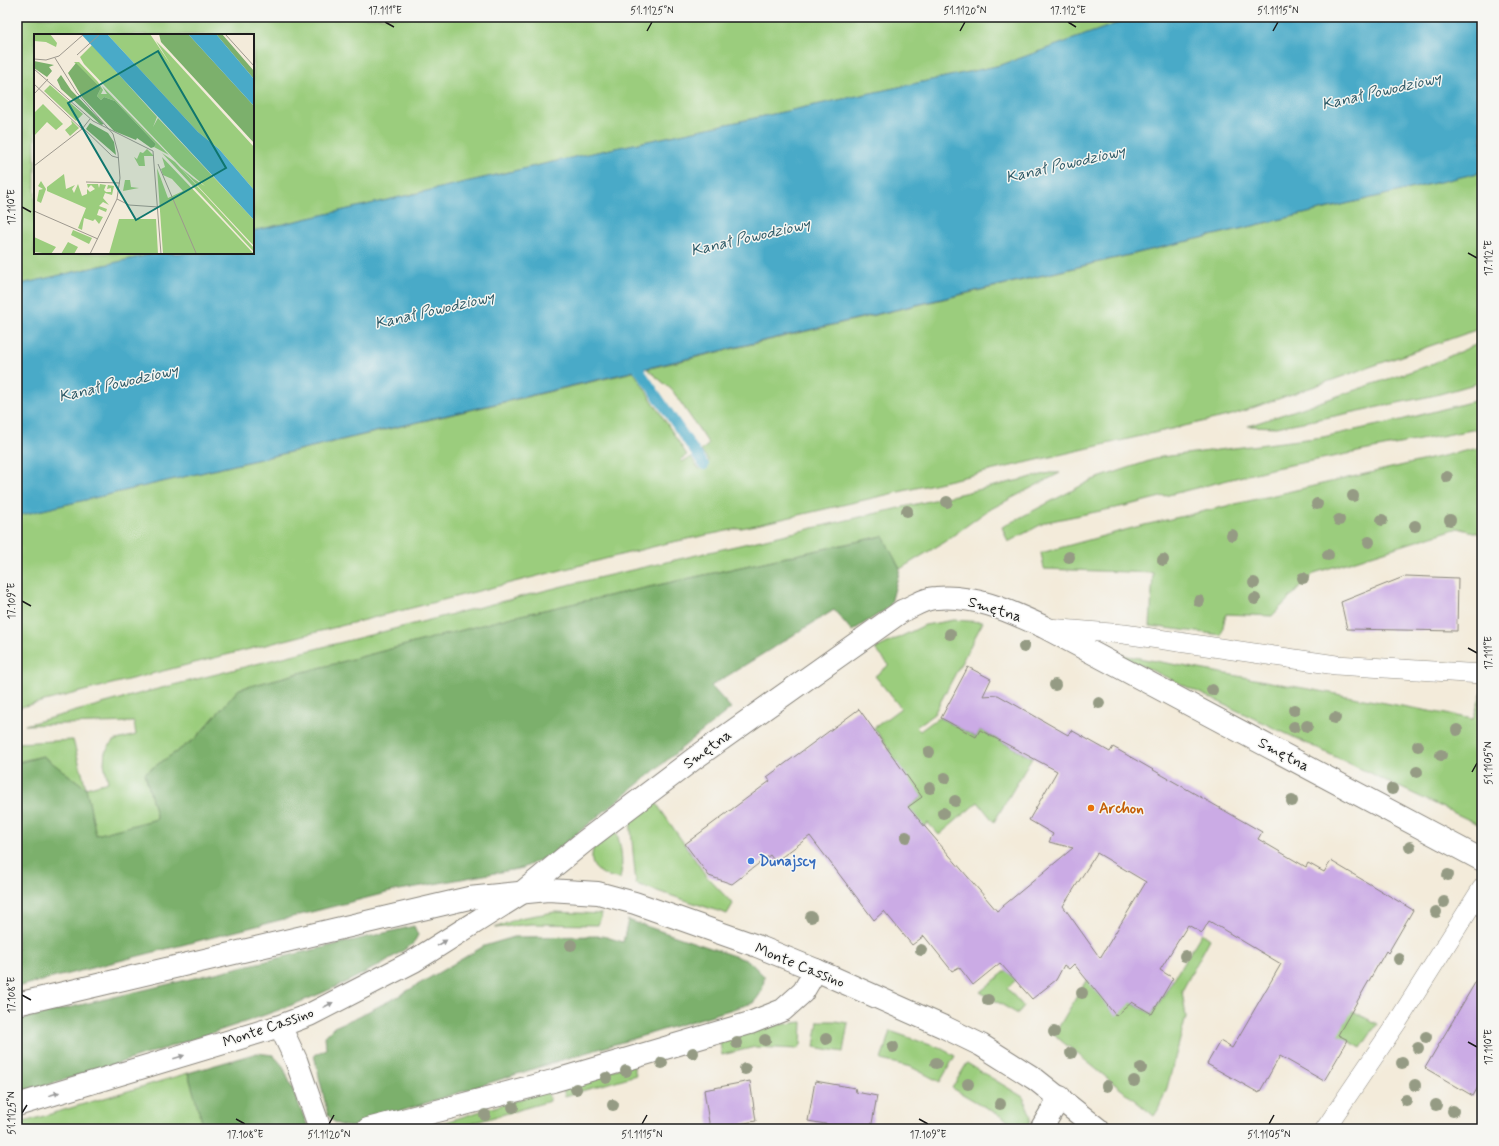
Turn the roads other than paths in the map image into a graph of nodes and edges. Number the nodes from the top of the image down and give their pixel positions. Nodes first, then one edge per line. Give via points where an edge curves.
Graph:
1 (1044, 627) junction
2 (1482, 674) edge
3 (1482, 860) edge
4 (1482, 888) edge
5 (520, 894) junction
6 (816, 970) junction
7 (17, 1004) edge
8 (280, 1026) junction
9 (1060, 1097) junction
10 (17, 1105) edge
11 (320, 1129) edge
12 (368, 1129) edge
13 (1042, 1129) edge
14 (1098, 1129) edge
15 (1325, 1129) edge

1 - 2 lane via 1124,634 1336,665
1 - 3 street, Smętna
1 - 5 street, Smętna via 1011,612 971,600 935,597 902,611 695,758 584,841
4 - 15 lane via 1398,1021
5 - 6 street, Monte Cassino via 548,890 598,893 635,903 757,946
5 - 7 street, Monte Cassino via 469,898
8 -> 5 street, Monte Cassino via 309,1015 414,961
6 - 9 street, Monte Cassino via 981,1045
6 - 12 street via 802,992 782,1010 750,1023 553,1080
10 -> 8 street, Monte Cassino
8 - 11 street via 296,1060
9 - 13 street
9 - 14 street, Monte Cassino

